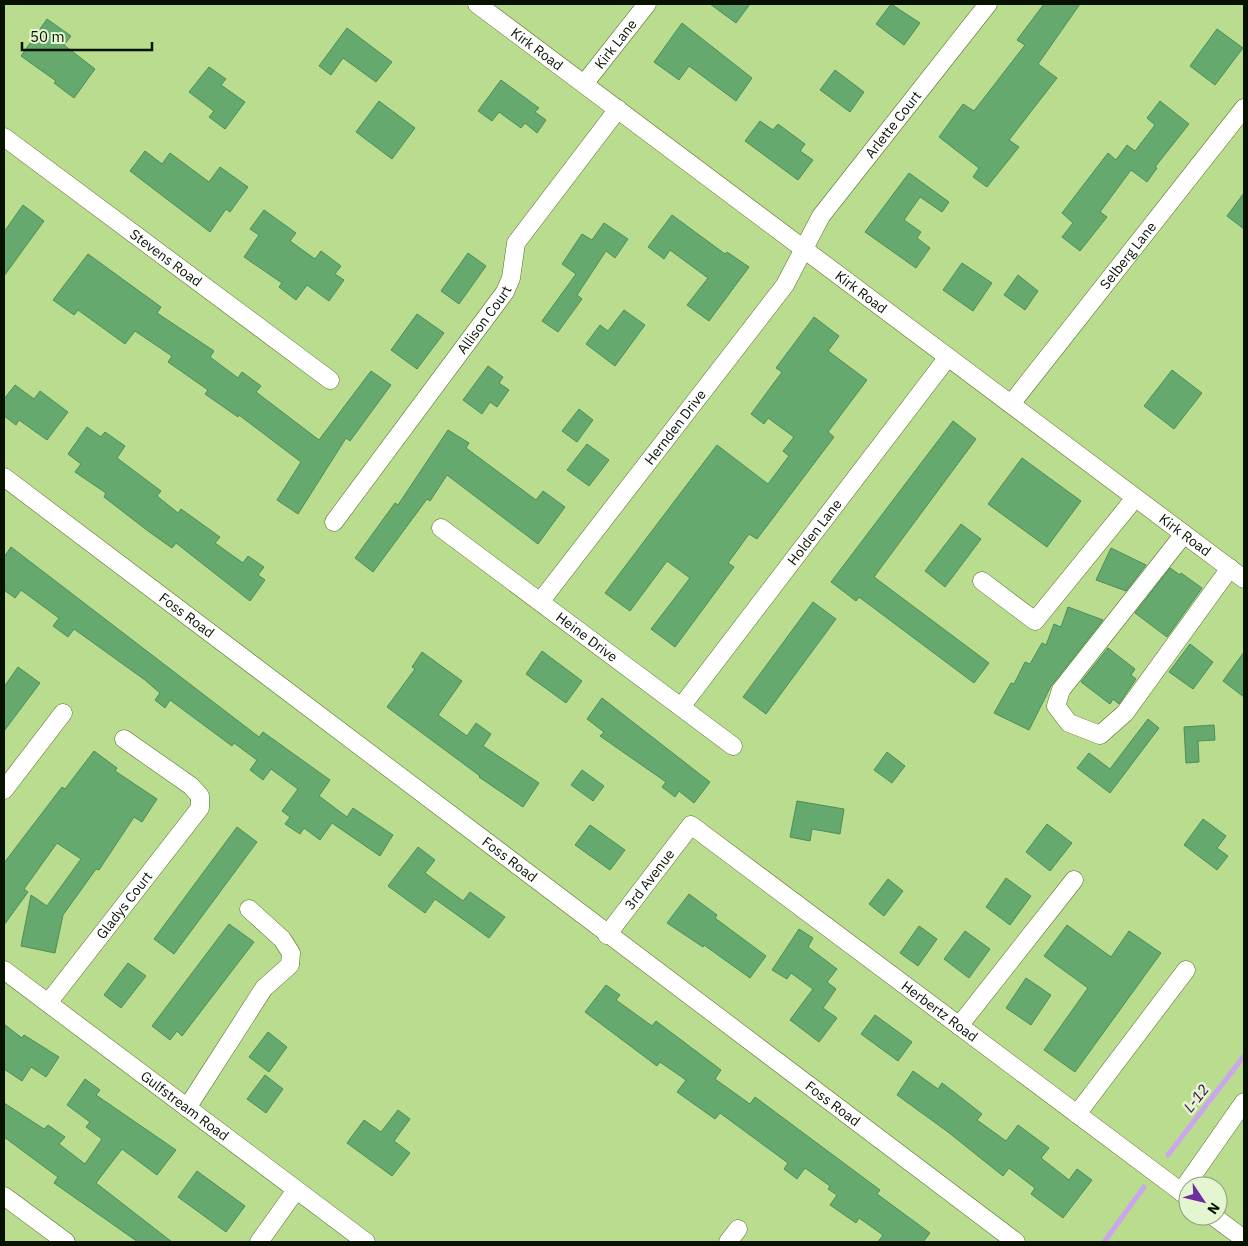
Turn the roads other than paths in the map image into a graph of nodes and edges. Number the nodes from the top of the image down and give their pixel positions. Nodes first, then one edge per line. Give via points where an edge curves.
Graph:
1 (477, 4) edge
2 (647, 4) edge
3 (988, 4) edge
4 (584, 84) junction
5 (1244, 108) edge
6 (618, 109) junction
7 (4, 137) edge
8 (804, 249) junction
9 (948, 357) junction
10 (330, 380) dead end
11 (1011, 404) junction
12 (4, 477) edge
13 (1135, 498) junction
14 (334, 522) dead end
15 (441, 528) dead end
16 (1184, 534) junction
17 (1230, 568) junction
18 (1244, 579) edge
19 (982, 581) dead end
20 (540, 602) junction
21 (681, 707) junction
22 (63, 713) dead end
23 (124, 739) dead end
24 (733, 746) dead end
25 (4, 790) edge
26 (691, 825) joint
27 (1074, 880) dead end
28 (249, 910) dead end
29 (607, 935) junction
30 (4, 970) edge
31 (1186, 970) dead end
32 (48, 1003) junction
33 (959, 1026) junction
34 (1244, 1102) edge
35 (187, 1108) junction
36 (1077, 1114) junction
37 (1239, 1122) edge
38 (1198, 1176) edge
39 (296, 1190) junction
40 (1178, 1190) edge
41 (4, 1196) edge
42 (1226, 1226) edge
43 (1244, 1239) edge
44 (66, 1242) edge
45 (259, 1242) edge
46 (366, 1242) edge
47 (1016, 1242) edge

1 - 4 street, Kirk Road
2 - 4 street, Kirk Lane
3 - 8 street, Arlette Court via 821,216
4 - 6 street, Kirk Road
5 - 11 street, Selberg Lane
6 - 8 street, Kirk Road
6 - 14 street, Allison Court via 516,243 511,278 505,292
7 - 10 street, Stevens Road
8 - 9 street, Kirk Road
8 - 20 street, Hernden Drive via 785,285
9 - 11 street, Kirk Road
9 - 21 street, Holden Lane
11 - 13 street, Kirk Road
12 - 29 street, Foss Road
13 - 16 street, Kirk Road
13 - 19 street via 1035,621
15 - 20 street, Heine Drive
16 - 17 street, Kirk Road
16 - 17 street via 1061,690 1056,706 1069,723 1100,734 1125,713
17 - 18 street, Kirk Road
20 - 21 street, Heine Drive
21 - 24 street, Heine Drive
22 - 25 street
23 - 32 street, Gladys Court via 191,786 200,796 200,808
26 - 29 street, 3rd Avenue
26 - 33 street, Herbertz Road
27 - 33 street
28 - 35 street via 282,939 291,953 290,965 264,988
29 - 47 street, Foss Road
30 - 32 street, Gulfstream Road
31 - 36 street
32 - 35 street, Gulfstream Road
33 - 36 street, Herbertz Road
34 - 37 street
35 - 39 street, Gulfstream Road
36 - 40 street, Herbertz Road
37 - 38 street
39 - 45 street
39 - 46 street, Gulfstream Road
41 - 44 street
42 - 43 street

